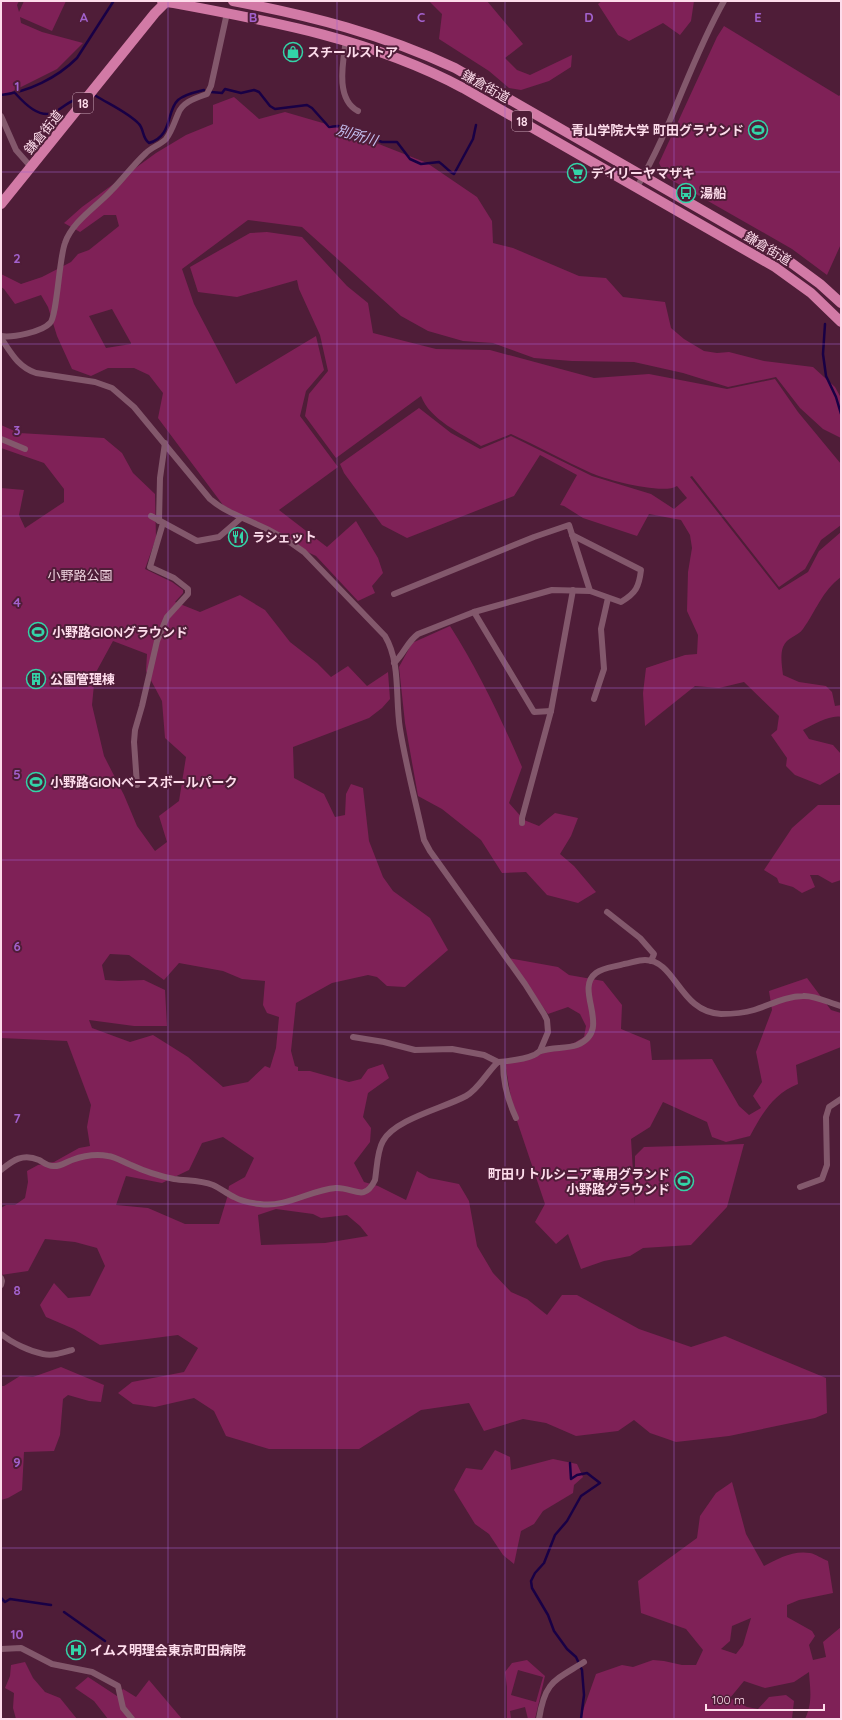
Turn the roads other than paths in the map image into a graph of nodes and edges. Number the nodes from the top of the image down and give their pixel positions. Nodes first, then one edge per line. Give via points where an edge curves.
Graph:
1 (165, 1) edge
2 (236, 1) edge
3 (724, 1) edge
4 (227, 13) junction
5 (346, 40) junction
6 (358, 111) dead end
7 (1, 116) edge
8 (4, 132) edge
9 (31, 167) junction
10 (644, 176) junction
11 (637, 187) junction
12 (1, 204) edge
13 (841, 303) edge
14 (840, 318) edge
15 (1, 337) edge
16 (1, 439) edge
17 (165, 443) junction
18 (25, 449) dead end
19 (151, 516) dead end
20 (241, 518) junction
21 (161, 522) junction
22 (572, 535) junction
23 (573, 590) junction
24 (590, 591) junction
25 (394, 594) dead end
26 (608, 598) junction
27 (474, 612) junction
28 (394, 663) junction
29 (594, 699) dead end
30 (551, 711) junction
31 (137, 785) dead end
32 (522, 823) dead end
33 (607, 912) dead end
34 (651, 961) junction
35 (841, 1006) edge
36 (353, 1038) dead end
37 (540, 1051) junction
38 (501, 1062) junction
39 (841, 1099) edge
40 (516, 1118) dead end
41 (1, 1170) edge
42 (800, 1187) dead end
43 (1, 1278) edge
44 (1, 1285) edge
45 (1, 1334) edge
46 (72, 1350) dead end
47 (1, 1649) edge
48 (584, 1662) dead end
49 (132, 1719) edge
50 (540, 1719) edge

1 - 4 main road, 鎌倉街道 / 18
1 - 9 main road, 鎌倉街道 / 18
2 - 10 main road, 鎌倉街道 / 18 via 350,28 423,54 471,77
3 - 10 street via 714,17
4 - 5 main road, 鎌倉街道 / 18
4 - 15 street via 207,94 193,99 181,109 171,132 161,144 146,152 76,225 65,243 54,317 51,322 34,332
5 - 6 street via 344,94 351,107
5 - 11 main road, 鎌倉街道 / 18 via 403,60 448,80
7 - 8 street
8 - 9 street
9 - 12 main road, 鎌倉街道 / 18
10 - 11 street
10 - 13 main road, 鎌倉街道 / 18 via 782,256
11 - 14 main road, 鎌倉街道 / 18 via 776,267
15 - 17 street via 19,364 28,370 95,382 112,388 134,407
16 - 18 street
17 - 20 street via 219,507
17 - 21 street via 160,478
19 - 21 street
20 - 21 street via 219,537 197,542
20 - 28 street via 283,538 304,552 385,636
21 - 31 street via 150,567 174,578 188,588 188,594 167,617 157,641 135,730
22 - 24 street
22 - 25 street via 569,525
22 - 26 street via 641,570 640,580 632,596 621,602
23 - 24 street
23 - 27 street via 552,590
23 - 30 street
24 - 26 street
26 - 29 street via 601,629 604,669
27 - 28 street via 418,634 411,639 400,658
27 - 30 street via 534,712
28 - 37 street via 399,728 424,840 544,1014 548,1032
30 - 32 street
33 - 34 street via 640,938 654,954
34 - 35 street via 667,971 693,1004 710,1012 752,1011 775,1002 804,996
34 - 37 street via 641,960 595,973 588,985 594,1023 590,1034 577,1044
36 - 38 street via 416,1050 459,1050 484,1055
37 - 38 street via 523,1059
38 - 40 street via 510,1106
38 - 41 street via 468,1095 410,1119 392,1130 380,1147 375,1180 366,1192 334,1188 291,1201 261,1204 240,1199 206,1183 174,1179 102,1155 85,1156 63,1165 53,1166 37,1159 21,1157
39 - 42 street via 829,1107 826,1117 827,1165 822,1179
43 - 44 street
45 - 46 street via 8,1340 44,1354
47 - 49 street via 21,1648 52,1664 92,1672 118,1686 123,1708
48 - 50 street via 550,1684 542,1704

